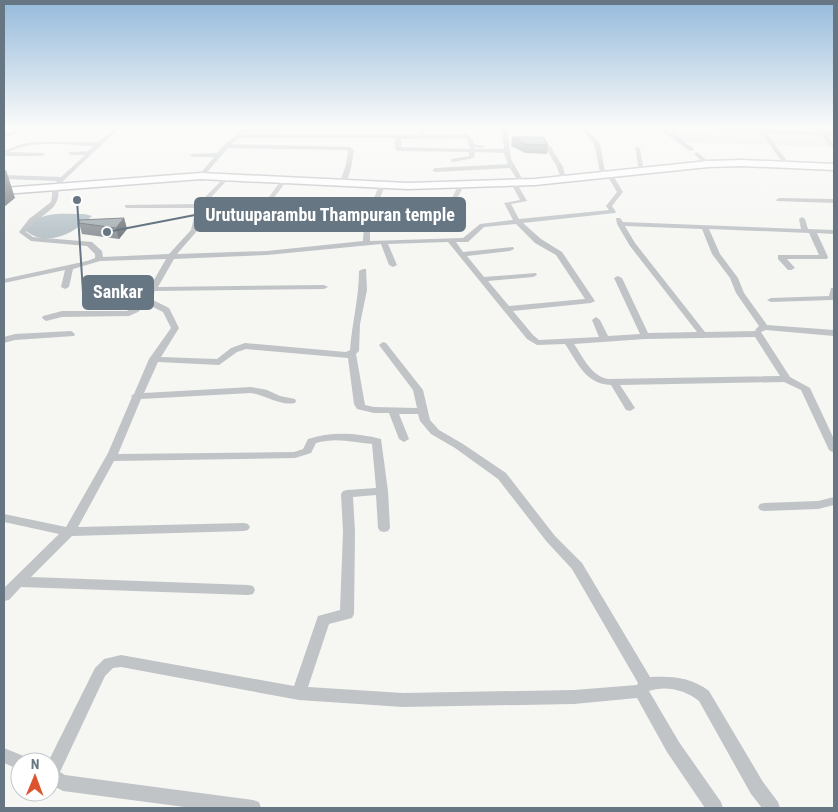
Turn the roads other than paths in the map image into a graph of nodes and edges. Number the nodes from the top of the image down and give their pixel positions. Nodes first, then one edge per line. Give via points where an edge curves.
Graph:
1 (76, 165) edge
2 (210, 165) edge
3 (349, 165) edge
4 (559, 165) edge
5 (604, 165) edge
6 (641, 165) edge
7 (700, 165) edge
8 (779, 165) edge
9 (787, 165) joint
10 (510, 166) joint
11 (834, 167) edge
12 (436, 170) dead end
13 (642, 171) junction
14 (607, 175) junction
15 (201, 176) junction
16 (228, 176) junction
17 (4, 177) edge
18 (62, 179) junction
19 (285, 179) junction
20 (564, 179) junction
21 (518, 182) junction
22 (342, 184) junction
23 (461, 185) junction
24 (382, 186) junction
25 (55, 188) junction
26 (4, 191) edge
27 (780, 200) dead end
28 (834, 201) edge
29 (453, 202) dead end
30 (127, 206) dead end
31 (200, 206) junction
32 (265, 206) dead end
33 (613, 212) junction
34 (802, 219) dead end
35 (517, 221) junction
36 (620, 224) junction
37 (704, 226) junction
38 (809, 231) junction
39 (409, 232) dead end
40 (834, 232) edge
41 (450, 240) junction
42 (411, 241) junction
43 (384, 242) junction
44 (366, 243) junction
45 (510, 249) dead end
46 (462, 254) junction
47 (172, 255) junction
48 (100, 259) junction
49 (393, 265) dead end
50 (70, 267) junction
51 (791, 268) dead end
52 (363, 271) dead end
53 (533, 274) dead end
54 (483, 278) junction
55 (618, 278) dead end
56 (4, 281) edge
57 (66, 287) dead end
58 (324, 287) dead end
59 (150, 289) junction
60 (834, 290) edge
61 (146, 300) junction
62 (771, 300) dead end
63 (509, 309) junction
64 (46, 318) dead end
65 (596, 320) dead end
66 (761, 331) junction
67 (834, 333) edge
68 (71, 334) dead end
69 (703, 334) junction
70 (645, 336) junction
71 (605, 339) junction
72 (4, 340) edge
73 (568, 342) junction
74 (383, 345) dead end
75 (352, 354) junction
76 (154, 359) junction
77 (786, 379) junction
78 (614, 382) junction
79 (136, 396) junction
80 (291, 401) dead end
81 (630, 408) dead end
82 (393, 410) junction
83 (423, 414) junction
84 (404, 439) dead end
85 (834, 450) edge
86 (110, 458) junction
87 (382, 491) junction
88 (834, 501) edge
89 (764, 507) dead end
90 (4, 518) edge
91 (244, 527) dead end
92 (384, 528) dead end
93 (69, 532) junction
94 (19, 582) junction
95 (248, 590) dead end
96 (5, 594) edge
97 (644, 688) junction
98 (299, 693) junction
99 (60, 754) edge
100 (60, 781) edge
101 (253, 808) edge
102 (715, 808) edge
103 (772, 808) edge

1 - 18 street
2 - 15 street
3 - 22 street
4 - 20 street
5 - 14 street
6 - 13 street
7 - 13 main road
8 - 9 main road
9 - 11 main road
10 - 12 street
10 - 21 street
13 - 14 main road
14 - 20 main road
14 - 33 street via 620,192 612,200
15 - 16 main road
15 - 25 main road
16 - 19 main road
16 - 31 street
17 - 18 street
18 - 25 street
19 - 22 main road
19 - 32 street
20 - 21 main road
21 - 23 main road
21 - 35 street via 524,201 507,203
22 - 24 main road
23 - 24 main road
23 - 29 street
24 - 44 street via 367,226
25 - 26 main road
25 - 48 street via 58,197 54,204 25,225 22,232 31,239 89,244 99,252
27 - 28 street
30 - 31 street
31 - 47 street via 194,230
33 - 35 street
33 - 36 street
34 - 38 street
35 - 41 street via 482,226 465,240
35 - 63 street via 560,254 591,301
36 - 37 street
36 - 69 street via 639,255
37 - 38 street
37 - 66 street via 716,254 734,278
38 - 40 street
38 - 51 street via 824,257 781,257
39 - 42 street
41 - 42 street
41 - 46 street
42 - 43 street
43 - 44 street
43 - 49 street
44 - 47 street via 267,253
45 - 46 street
46 - 54 street
47 - 48 street
47 - 59 street
48 - 50 street
50 - 56 street
50 - 57 street
52 - 75 street
53 - 54 street
54 - 63 street
55 - 70 street
58 - 59 street
59 - 61 street
60 - 62 street via 834,297 830,298
61 - 64 street via 129,313 62,314
61 - 76 street via 166,310 175,328
63 - 73 street via 537,342
65 - 71 street
66 - 67 street
66 - 69 street
66 - 77 street
68 - 72 street
69 - 70 street
70 - 71 street
71 - 73 street
73 - 78 street via 592,376
74 - 83 street via 418,390
75 - 76 street via 344,356 245,346 218,362
75 - 82 street via 358,404 366,410
76 - 79 street
77 - 78 street
77 - 85 street via 805,388
78 - 81 street
79 - 80 street via 251,390 264,392 277,400
79 - 86 street
82 - 83 street via 413,410
82 - 84 street
83 - 97 street via 435,432 502,476 551,539 577,566
86 - 87 street via 295,455 307,451 312,441 319,438 349,437 377,442
86 - 93 street
87 - 92 street
87 - 98 street via 347,494 347,614 323,620
88 - 89 street via 818,505
90 - 93 street
91 - 93 street
93 - 94 street
94 - 95 street
94 - 96 street
97 - 98 street via 574,697 484,699 403,700
97 - 102 street via 673,747
97 - 103 street via 682,683 697,689
98 - 99 street via 121,661 109,663 100,672
100 - 101 street

